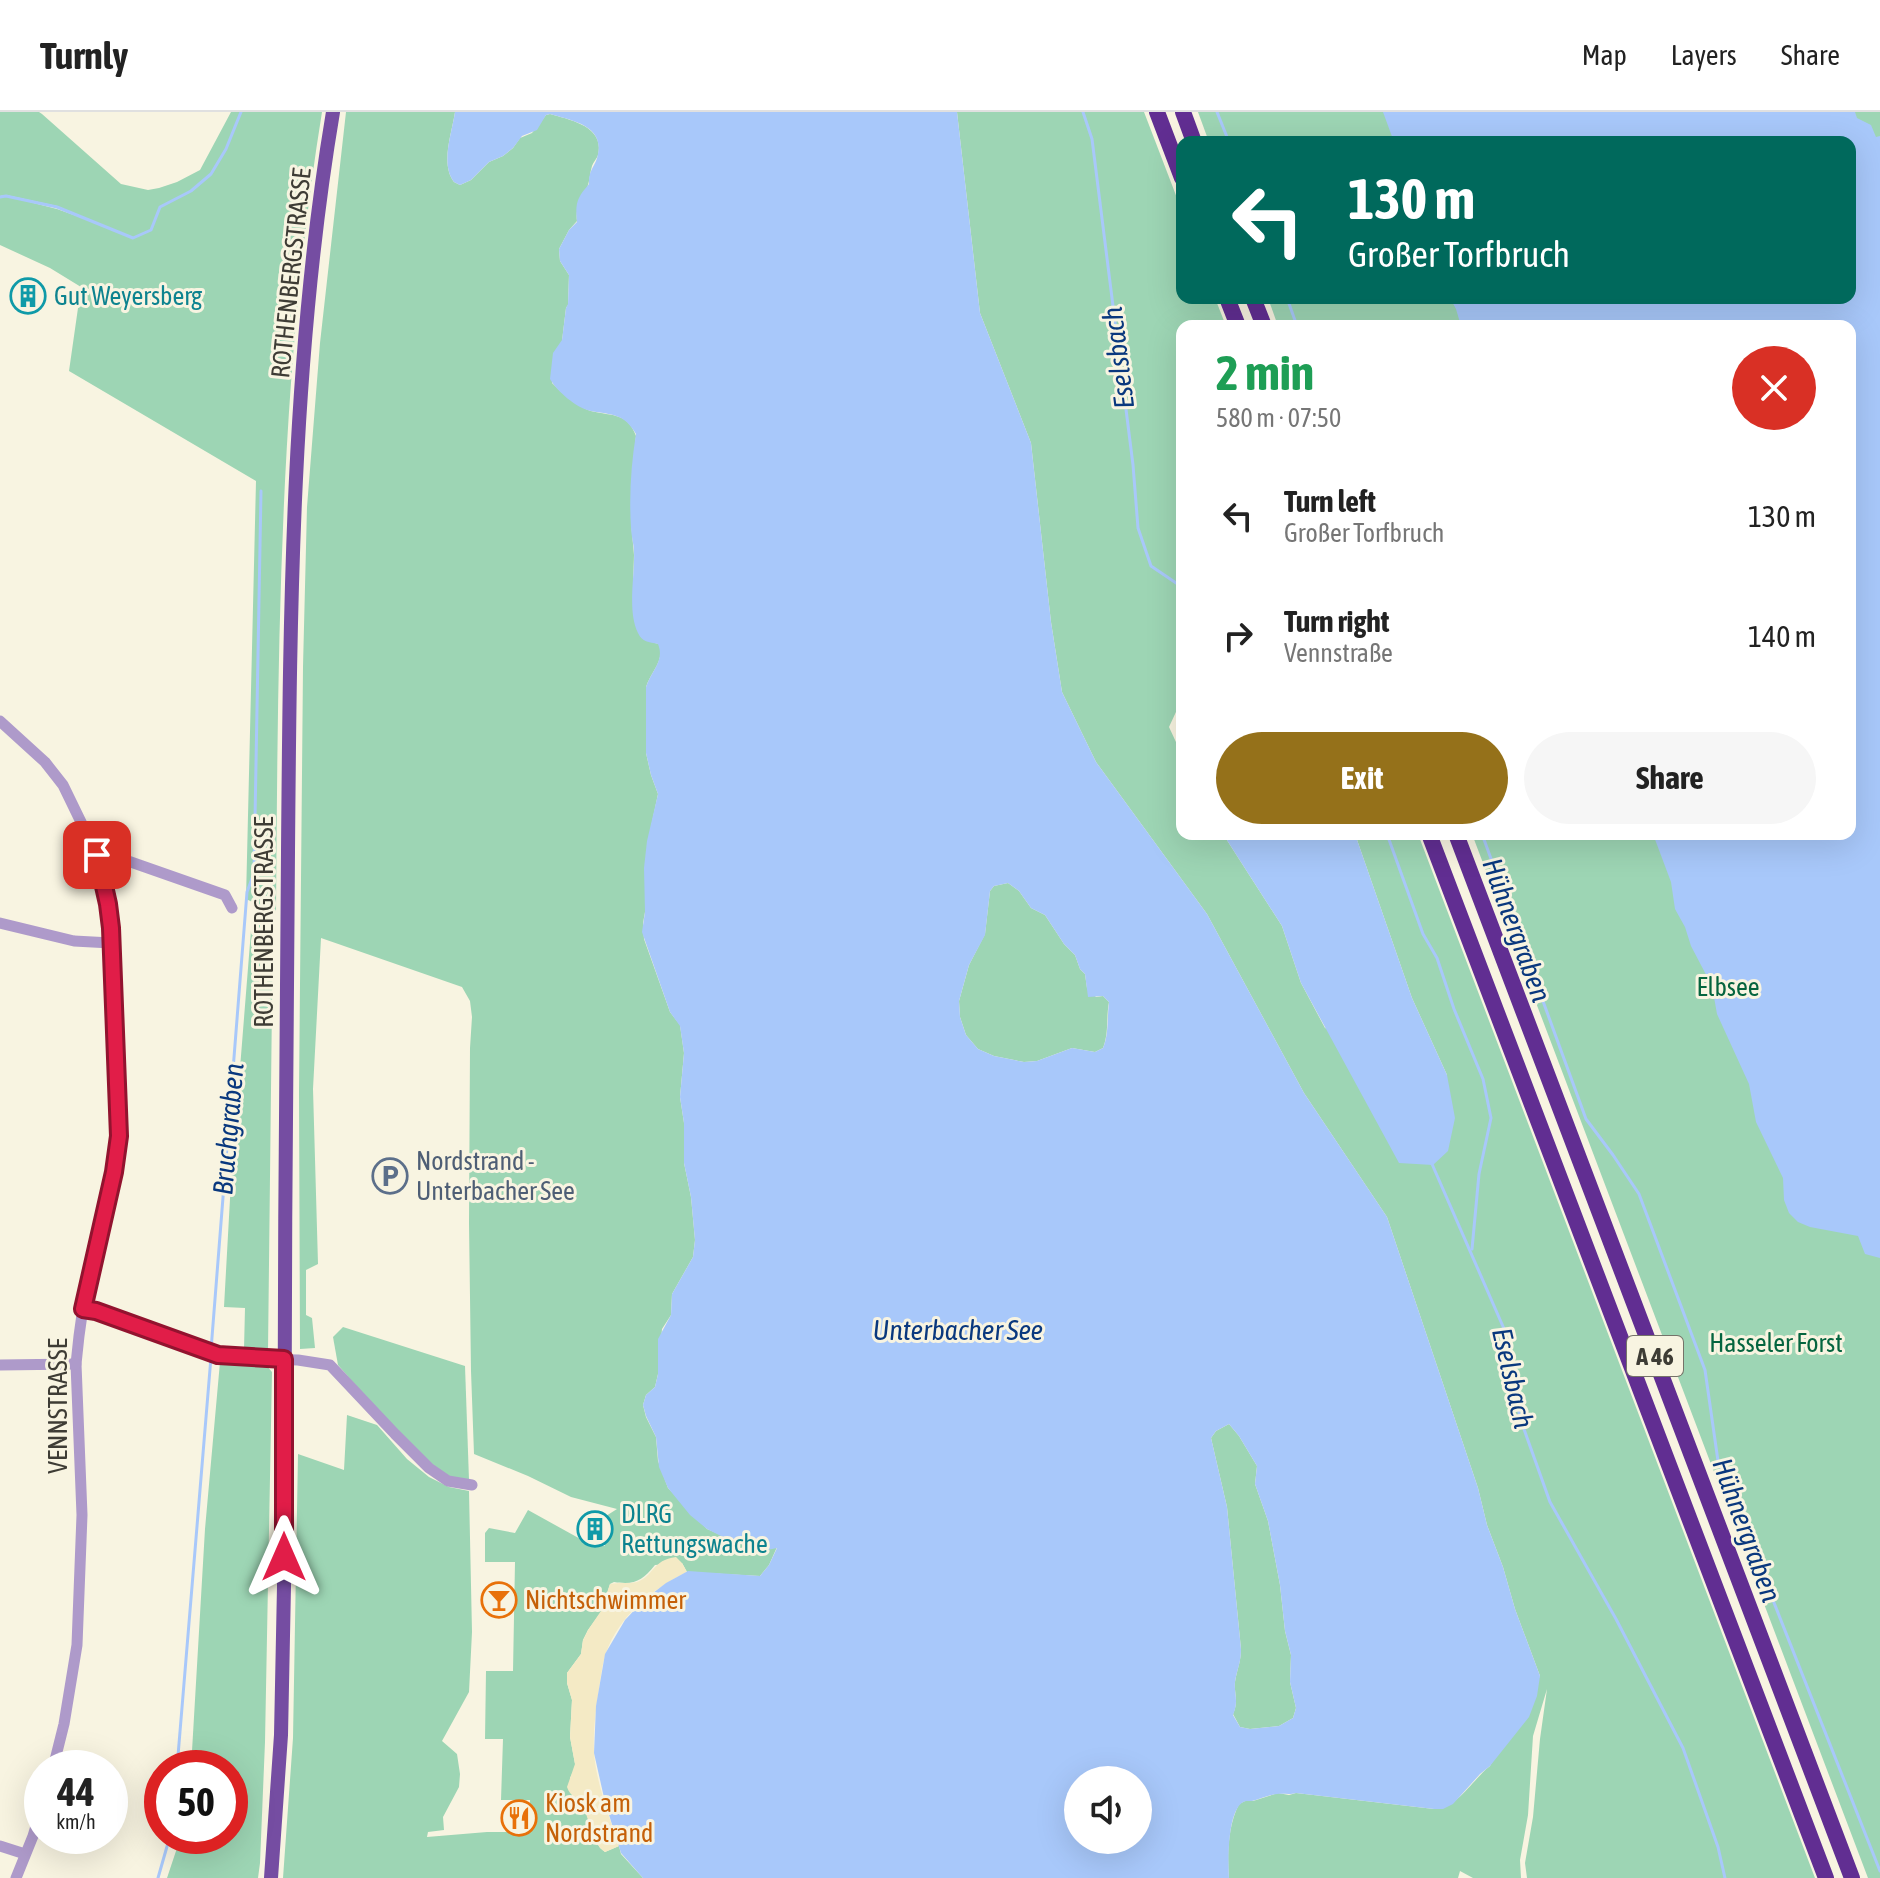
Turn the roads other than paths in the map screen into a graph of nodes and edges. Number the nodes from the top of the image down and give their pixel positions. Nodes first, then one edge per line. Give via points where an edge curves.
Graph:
1 (333, 112) edge
2 (1157, 112) edge
3 (1183, 112) edge
4 (1192, 136) edge
5 (1176, 162) edge
6 (0, 721) edge
7 (1431, 840) edge
8 (1458, 840) edge
9 (97, 855) junction
10 (232, 908) dead end
11 (0, 923) edge
12 (111, 943) junction
13 (83, 1309) junction
14 (284, 1359) junction
15 (76, 1364) junction
16 (0, 1365) edge
17 (472, 1485) dead end
18 (58, 1750) edge
19 (0, 1846) edge
20 (24, 1854) edge
21 (25, 1854) edge
22 (16, 1878) edge
23 (271, 1878) edge
24 (1826, 1878) edge
25 (1852, 1878) edge

1 - 14 main road, ROTHENBERGSTRASSE via 307,325 294,545
2 - 5 highway
3 - 4 highway
6 - 9 street, VENNSTRASSE via 63,785
7 - 24 highway, A 46
8 - 25 highway, A 46
9 - 10 street via 108,854 225,895
9 - 12 street, VENNSTRASSE
11 - 12 street via 74,941
12 - 13 street, VENNSTRASSE via 119,1136
13 - 14 street via 218,1355
13 - 15 street, VENNSTRASSE
14 - 17 street via 330,1365 429,1468 448,1481
14 - 23 main road, ROTHENBERGSTRASSE via 281,1735
15 - 16 street
15 - 18 street, VENNSTRASSE via 82,1515 77,1632
19 - 20 street
21 - 22 street

